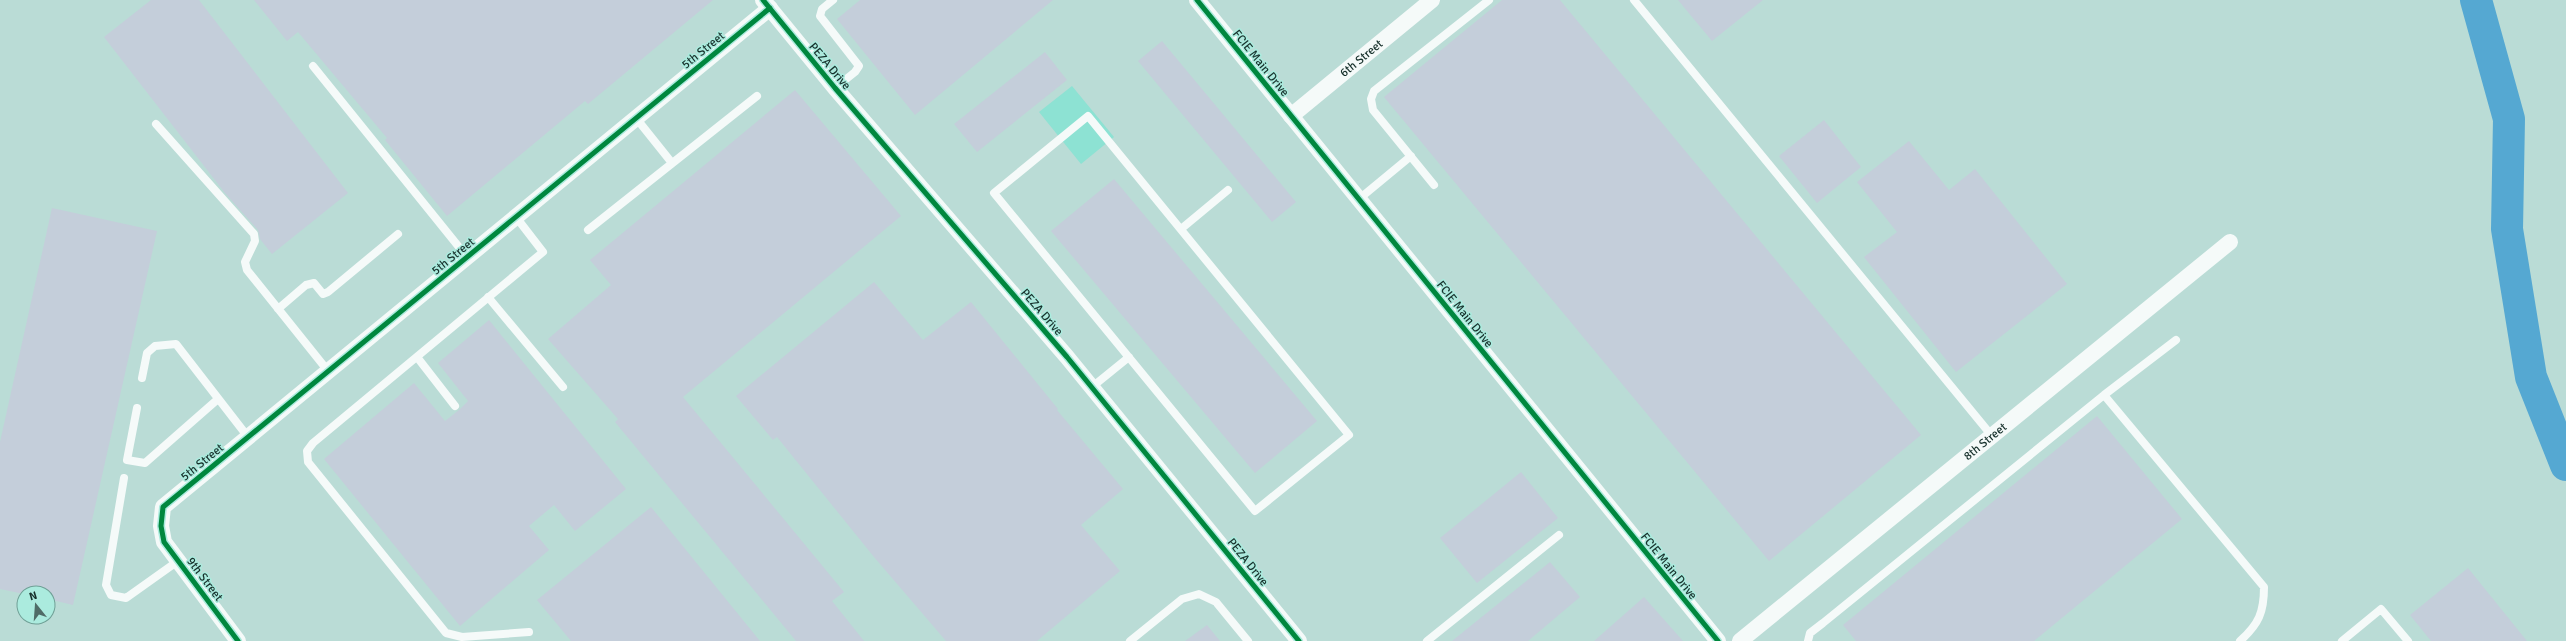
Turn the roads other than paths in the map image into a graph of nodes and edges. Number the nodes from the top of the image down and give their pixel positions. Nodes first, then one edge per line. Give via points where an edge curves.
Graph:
1 (832, 0) edge
2 (1197, 0) edge
3 (1432, 0) edge
4 (1489, 0) edge
5 (1634, 0) edge
6 (766, 4) edge
7 (313, 66) dead end
8 (835, 88) junction
9 (758, 96) dead end
10 (1291, 116) junction
11 (636, 118) junction
12 (156, 124) dead end
13 (1411, 156) junction
14 (672, 163) junction
15 (1434, 185) dead end
16 (1228, 190) dead end
17 (1359, 199) junction
18 (516, 217) junction
19 (1181, 229) junction
20 (588, 230) dead end
21 (398, 234) dead end
22 (2230, 242) dead end
23 (467, 257) junction
24 (488, 297) junction
25 (278, 309) junction
26 (2176, 340) dead end
27 (417, 357) junction
28 (1129, 357) junction
29 (328, 371) junction
30 (142, 378) dead end
31 (563, 387) dead end
32 (1092, 387) junction
33 (2104, 395) junction
34 (218, 399) junction
35 (455, 406) dead end
36 (137, 408) dead end
37 (1992, 436) junction
38 (248, 437) junction
39 (124, 478) dead end
40 (161, 526) joint
41 (1558, 535) dead end
42 (178, 560) junction
43 (529, 632) dead end
44 (238, 641) edge
45 (1130, 641) edge
46 (1248, 641) edge
47 (1299, 641) edge
48 (1427, 641) edge
49 (1718, 641) edge
50 (1740, 641) edge
51 (1808, 641) edge
52 (2240, 641) edge
53 (2342, 641) edge
54 (2408, 641) edge

1 - 8 lane via 822,9 820,16 859,66
2 - 10 street, FCIE Main Drive
3 - 10 street, 6th Street
4 - 13 lane via 1374,91 1371,99 1373,110
5 - 37 lane
6 - 8 street, PEZA Drive
6 - 11 street, 5th Street
7 - 23 lane
8 - 32 street, PEZA Drive
9 - 14 lane
10 - 17 street, FCIE Main Drive
11 - 14 lane
11 - 18 street, 5th Street
12 - 25 lane via 254,234 255,241 244,262 247,270
13 - 15 lane
13 - 17 lane
14 - 20 lane
16 - 19 lane
17 - 49 street, FCIE Main Drive
18 - 23 street, 5th Street
18 - 24 lane via 544,252
19 - 28 lane via 1088,116 994,193
19 - 28 lane via 1349,435 1255,511
21 - 25 lane via 328,292 323,294 314,283 306,285
22 - 37 street, 8th Street
23 - 29 street, 5th Street
24 - 27 lane
24 - 31 lane
25 - 29 lane
26 - 33 lane
27 - 35 lane
27 - 43 lane via 313,443 307,452 308,462 446,633 462,637
28 - 32 lane
29 - 38 street, 5th Street
30 - 34 lane via 146,353 156,346 176,344
32 - 47 street, PEZA Drive
33 - 51 lane via 1810,633
33 - 52 lane via 2264,587 2264,608 2251,631
34 - 36 lane via 145,463 127,460
34 - 38 lane
37 - 50 street, 8th Street
38 - 40 street, 5th Street via 163,507
39 - 42 lane via 106,585 111,595 126,598
40 - 42 street, 9th Street via 164,542
41 - 48 lane
42 - 44 street, 9th Street
45 - 46 lane via 1182,599 1199,594 1216,602
53 - 54 lane via 2381,609

